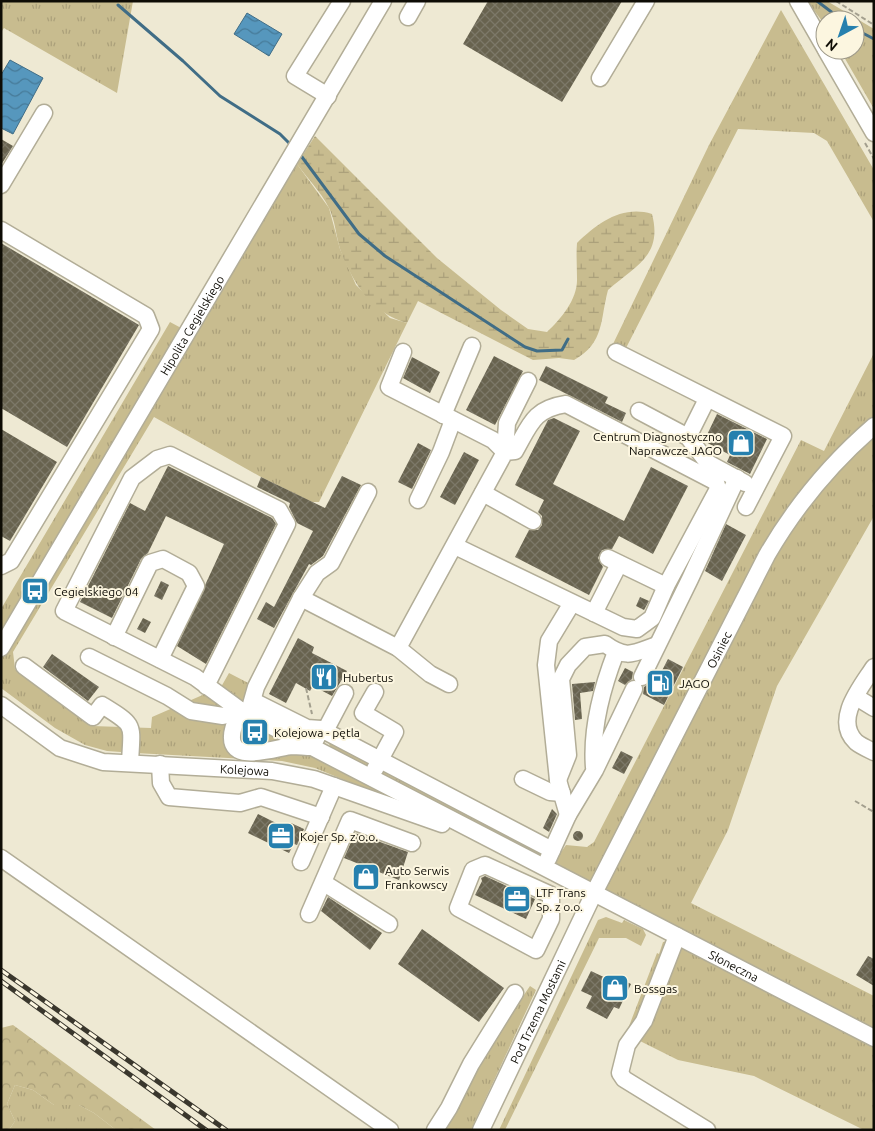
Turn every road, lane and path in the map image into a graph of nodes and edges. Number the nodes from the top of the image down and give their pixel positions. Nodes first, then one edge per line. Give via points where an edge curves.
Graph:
1 (342, 1) edge
2 (383, 1) edge
3 (417, 1) edge
4 (646, 1) edge
5 (798, 1) edge
6 (836, 1) edge
7 (408, 17) dead end
8 (874, 25) edge
9 (815, 30) edge
10 (832, 60) edge
11 (600, 78) dead end
12 (328, 96) junction
13 (44, 113) dead end
14 (874, 133) edge
15 (1, 185) edge
16 (1, 230) edge
17 (472, 346) dead end
18 (402, 352) dead end
19 (616, 352) dead end
20 (528, 381) dead end
21 (707, 399) junction
22 (639, 412) dead end
23 (448, 417) junction
24 (870, 436) edge
25 (688, 437) junction
26 (505, 452) junction
27 (737, 478) junction
28 (756, 488) junction
29 (368, 492) dead end
30 (484, 493) junction
31 (418, 500) dead end
32 (746, 507) dead end
33 (534, 521) dead end
34 (455, 546) junction
35 (1, 566) edge
36 (666, 586) junction
37 (301, 598) junction
38 (572, 603) junction
39 (594, 613) junction
40 (114, 637) junction
41 (657, 645) junction
42 (1, 648) edge
43 (398, 648) junction
44 (616, 652) junction
45 (89, 657) dead end
46 (160, 659) junction
47 (24, 666) dead end
48 (874, 667) edge
49 (449, 684) dead end
50 (206, 686) junction
51 (306, 688) dead end
52 (375, 692) dead end
53 (345, 693) dead end
54 (856, 697) junction
55 (1, 705) edge
56 (247, 708) junction
57 (874, 708) edge
58 (323, 730) junction
59 (312, 747) junction
60 (874, 752) edge
61 (380, 760) junction
62 (130, 762) junction
63 (160, 764) junction
64 (594, 770) junction
65 (371, 778) junction
66 (523, 779) dead end
67 (334, 786) junction
68 (560, 786) junction
69 (366, 797) junction
70 (855, 800) dead end
71 (458, 801) junction
72 (874, 812) edge
73 (411, 813) junction
74 (568, 814) junction
75 (321, 817) junction
76 (450, 819) junction
77 (358, 823) junction
78 (493, 842) junction
79 (552, 850) junction
80 (1, 858) edge
81 (301, 862) dead end
82 (485, 865) junction
83 (544, 868) junction
84 (324, 883) junction
85 (594, 893) junction
86 (309, 914) dead end
87 (389, 924) dead end
88 (677, 936) junction
89 (515, 992) dead end
90 (874, 1038) edge
91 (390, 1130) edge
92 (435, 1130) edge
93 (481, 1130) edge
94 (707, 1130) edge

1 - 12 street via 295,76
2 - 12 street, Hipolita Cegielskiego
3 - 7 street
4 - 11 street
5 - 9 street
6 - 8 path
10 - 14 street
12 - 42 street, Hipolita Cegielskiego via 294,148
13 - 15 street
16 - 35 street via 146,316 151,330 11,561
17 - 23 street
18 - 23 street via 389,387
19 - 21 street
20 - 26 street via 507,423
21 - 25 street
21 - 28 street via 782,436
22 - 25 street
23 - 26 street via 493,440
23 - 31 street via 442,452
24 - 85 street, Osiniec via 837,460 809,491 783,528
25 - 27 street via 708,463
26 - 30 street
26 - 36 street via 515,451 539,413 548,407 566,404 716,482 718,489
27 - 28 street
27 - 41 street
28 - 32 street
29 - 37 street via 331,563 317,572
30 - 33 street
30 - 34 street
34 - 38 street
34 - 43 street
36 - 39 street via 652,618 636,629 623,627
36 - 39 street via 614,561
37 - 43 street
37 - 56 street
38 - 39 street
38 - 68 street via 549,641 546,665
40 - 46 street
40 - 46 street via 150,563 163,559 189,573 196,586
40 - 50 street via 64,611 132,478 157,459 170,455 279,510 287,524
41 - 44 street via 628,656
41 - 64 street
43 - 49 street via 430,674
44 - 64 street via 605,684 593,747
44 - 68 street via 605,644 585,647 561,679 568,755
45 - 56 street via 191,711 223,716
46 - 50 street
47 - 62 street via 93,717 102,704 128,721 131,727
48 - 54 street
50 - 56 street
51 - 58 path via 314,721
52 - 61 street via 363,713 395,732
53 - 58 street
54 - 57 street
54 - 60 street via 848,710 850,732 856,742
55 - 62 street, Kolejowa via 60,748 103,762
56 - 58 street via 307,728
56 - 59 street, Kolejowa
56 - 59 street, Kolejowa via 231,737 240,751
58 - 59 street
58 - 61 street
59 - 65 street, Kolejowa
61 - 65 street
61 - 71 street
62 - 63 street, Kolejowa
63 - 67 street, Kolejowa via 256,768
63 - 75 street via 161,783 169,797 240,802 261,797
64 - 74 street
65 - 76 street, Kolejowa
66 - 68 street via 550,792
67 - 69 street, Kolejowa
67 - 75 street
68 - 74 street
69 - 73 street, Kolejowa
69 - 77 street
70 - 72 path
71 - 76 street
71 - 79 street
73 - 77 street via 408,842
73 - 78 street, Kolejowa
74 - 79 street
75 - 81 street
76 - 78 street, Kolejowa
77 - 84 street via 347,822
78 - 82 street
78 - 83 street, Kolejowa
79 - 83 street
80 - 91 street
82 - 82 street via 551,895 551,919 536,950 458,908 473,870
83 - 85 street, Kolejowa
84 - 86 street
84 - 87 street
85 - 88 street, Słoneczna
85 - 93 street, Pod Trzema Mostami
88 - 90 street, Słoneczna
88 - 94 street via 644,1021 627,1045 620,1073 624,1079
89 - 92 street

